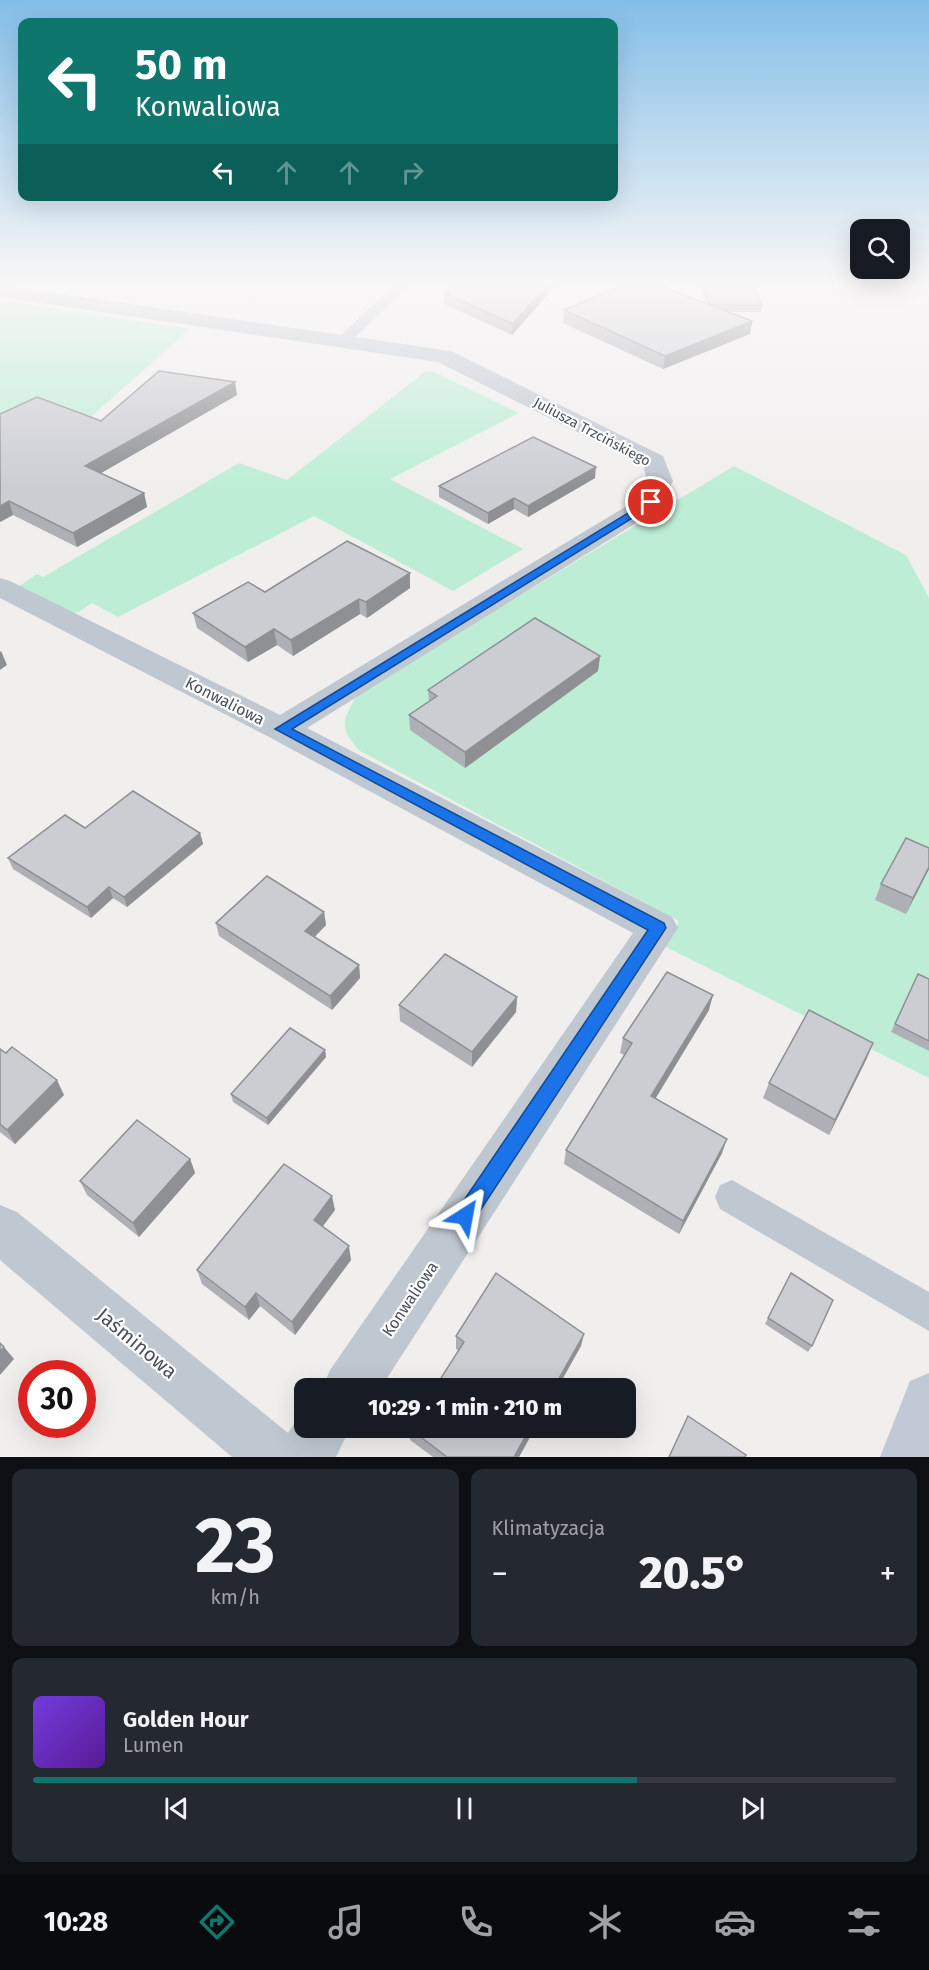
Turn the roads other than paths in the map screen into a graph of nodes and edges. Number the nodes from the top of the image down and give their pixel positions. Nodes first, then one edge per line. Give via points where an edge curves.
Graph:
1 (416, 352) edge
2 (0, 587) edge
3 (281, 729) junction
4 (732, 1197) dead end
5 (0, 1229) edge
6 (929, 1313) edge
7 (356, 1378) edge
8 (929, 1400) edge
9 (316, 1438) edge
10 (274, 1457) edge
11 (304, 1457) edge
12 (908, 1457) edge

1 - 3 street, Juliusza Trzcińskiego via 443,356 654,461 660,481 651,502
2 - 3 street, Konwaliowa
3 - 7 street, Konwaliowa via 658,928
4 - 6 lane
5 - 10 street, Jaśminowa
8 - 12 street
9 - 11 street

